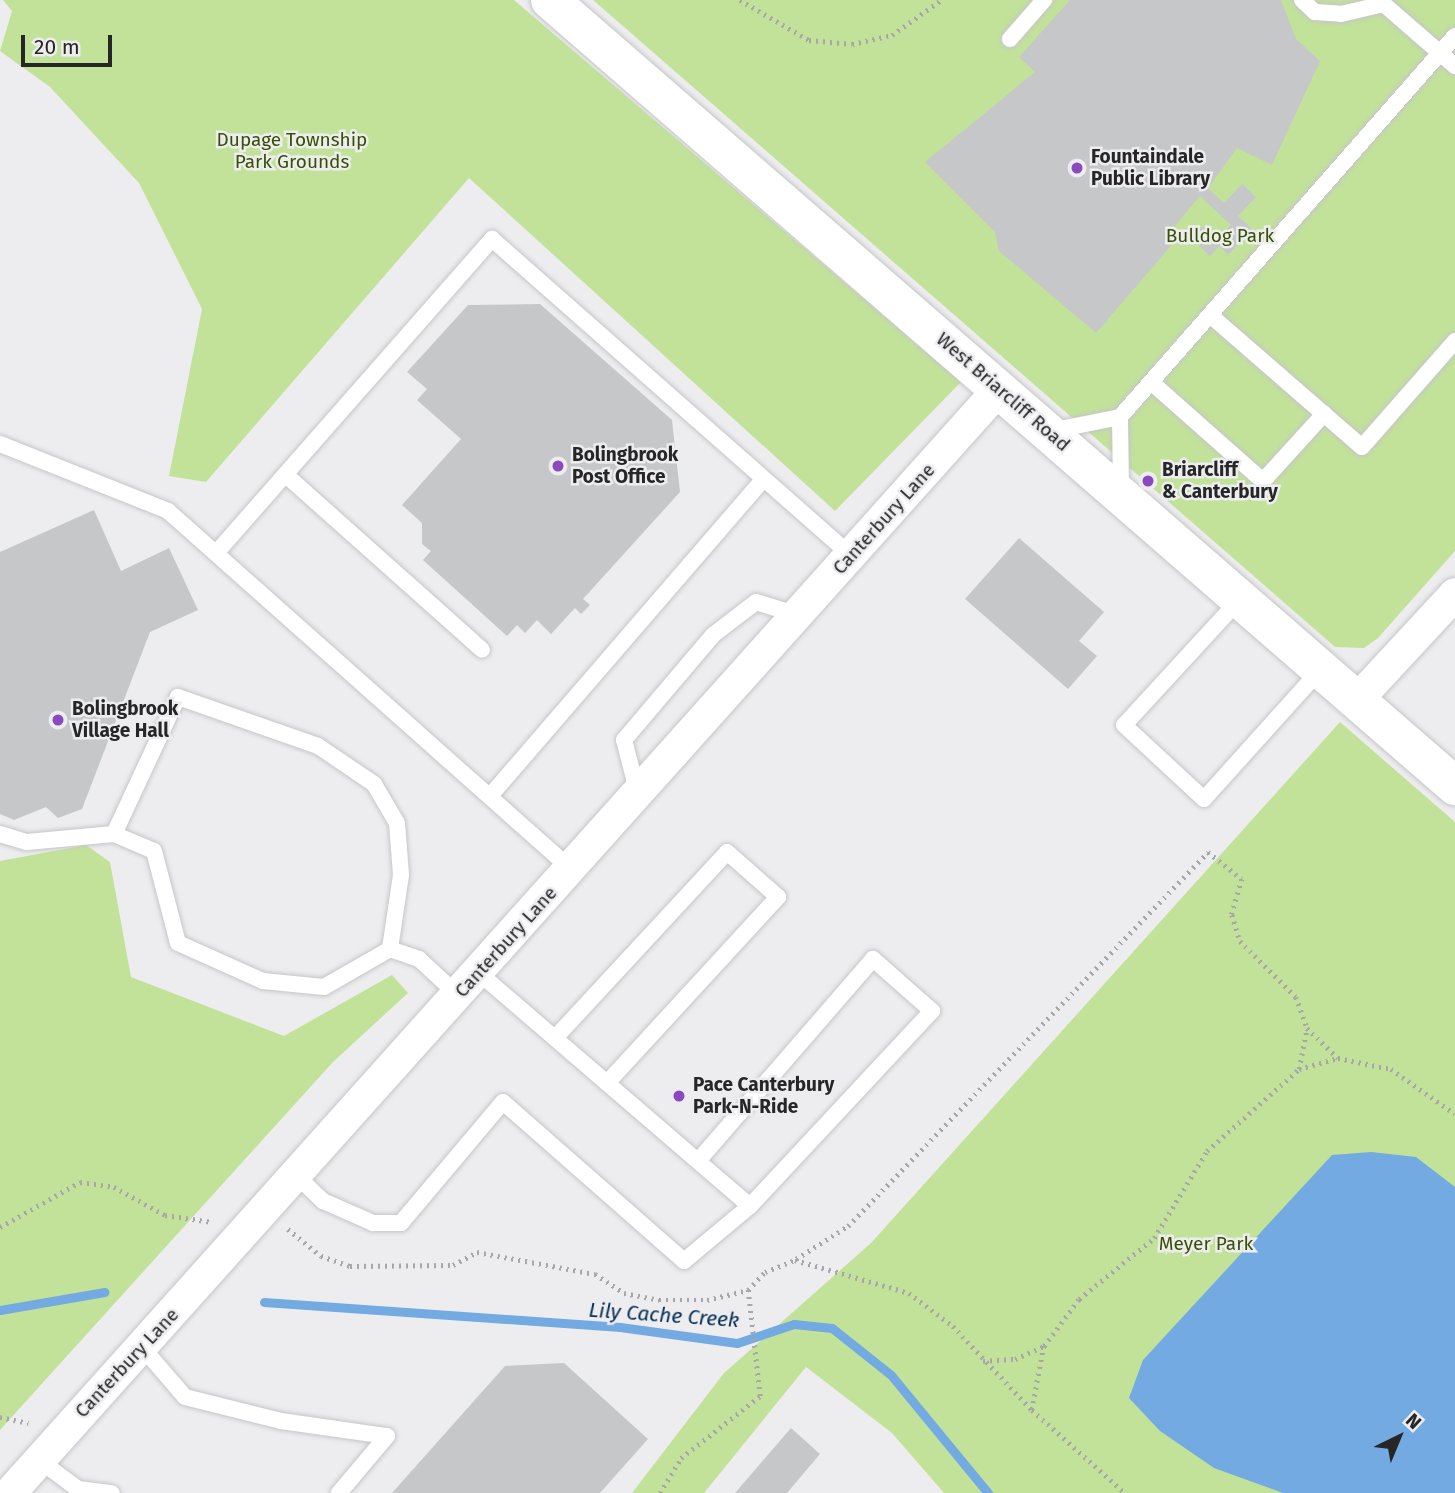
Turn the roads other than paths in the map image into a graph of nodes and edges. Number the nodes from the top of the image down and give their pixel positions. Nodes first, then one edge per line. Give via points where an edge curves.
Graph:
1 (550, 0) edge
2 (1044, 0) edge
3 (1302, 0) edge
4 (1382, 2) edge
5 (1455, 36) edge
6 (1010, 38) dead end
7 (1441, 54) junction
8 (1455, 66) edge
9 (1210, 315) junction
10 (1455, 341) edge
11 (1151, 382) junction
12 (999, 389) junction
13 (1324, 414) junction
14 (1120, 417) junction
15 (1047, 431) junction
16 (0, 444) edge
17 (287, 476) junction
18 (762, 481) junction
19 (1121, 496) junction
20 (217, 552) junction
21 (851, 555) junction
22 (1455, 594) edge
23 (1240, 599) junction
24 (798, 615) junction
25 (482, 650) dead end
26 (1321, 669) junction
27 (1357, 701) junction
28 (1455, 786) edge
29 (638, 794) junction
30 (490, 796) junction
31 (0, 834) edge
32 (114, 834) junction
33 (571, 869) junction
34 (390, 948) junction
35 (469, 984) junction
36 (555, 1038) junction
37 (607, 1083) junction
38 (698, 1161) junction
39 (298, 1177) junction
40 (750, 1206) junction
41 (142, 1347) junction
42 (39, 1460) junction
43 (0, 1489) edge
44 (10, 1493) edge
45 (112, 1493) edge
46 (339, 1493) edge

1 - 12 street, West Briarcliff Road
2 - 6 lane
3 - 4 lane via 1315,12 1341,14
4 - 7 lane
5 - 7 lane
7 - 8 lane
7 - 9 lane
9 - 11 lane
9 - 13 lane
10 - 13 lane via 1362,447
11 - 13 lane via 1263,481
11 - 14 lane
12 - 15 street, West Briarcliff Road
12 - 21 street, Canterbury Lane
14 - 15 lane
14 - 19 lane
15 - 19 street, West Briarcliff Road
16 - 20 lane via 146,498
17 - 18 lane via 492,239
17 - 20 lane
17 - 25 lane
18 - 21 lane
18 - 30 lane
19 - 23 street, West Briarcliff Road
20 - 30 lane
21 - 24 street, Canterbury Lane
22 - 27 street
23 - 26 street, West Briarcliff Road
23 - 26 lane via 1124,725 1204,799
24 - 29 street, Canterbury Lane
24 - 29 lane via 756,602 713,635 624,740
26 - 27 street, West Briarcliff Road
27 - 28 street, West Briarcliff Road
29 - 33 street, Canterbury Lane
30 - 33 lane
31 - 32 lane via 27,842
32 - 34 lane via 154,851 178,943 263,981 324,987
32 - 34 lane via 178,697 317,746 374,784 397,823 401,870
33 - 35 street, Canterbury Lane
34 - 35 lane
35 - 36 lane
35 - 39 street, Canterbury Lane
36 - 37 lane
36 - 37 lane via 727,852 779,897
37 - 38 lane
38 - 40 lane
38 - 40 lane via 873,959 932,1011
39 - 40 lane via 323,1201 373,1223 401,1223 503,1102 684,1261
39 - 41 street, Canterbury Lane
41 - 42 street, Canterbury Lane
41 - 46 lane via 185,1397 281,1421 387,1436
42 - 44 street, Canterbury Lane
42 - 45 lane via 78,1489
43 - 44 lane

